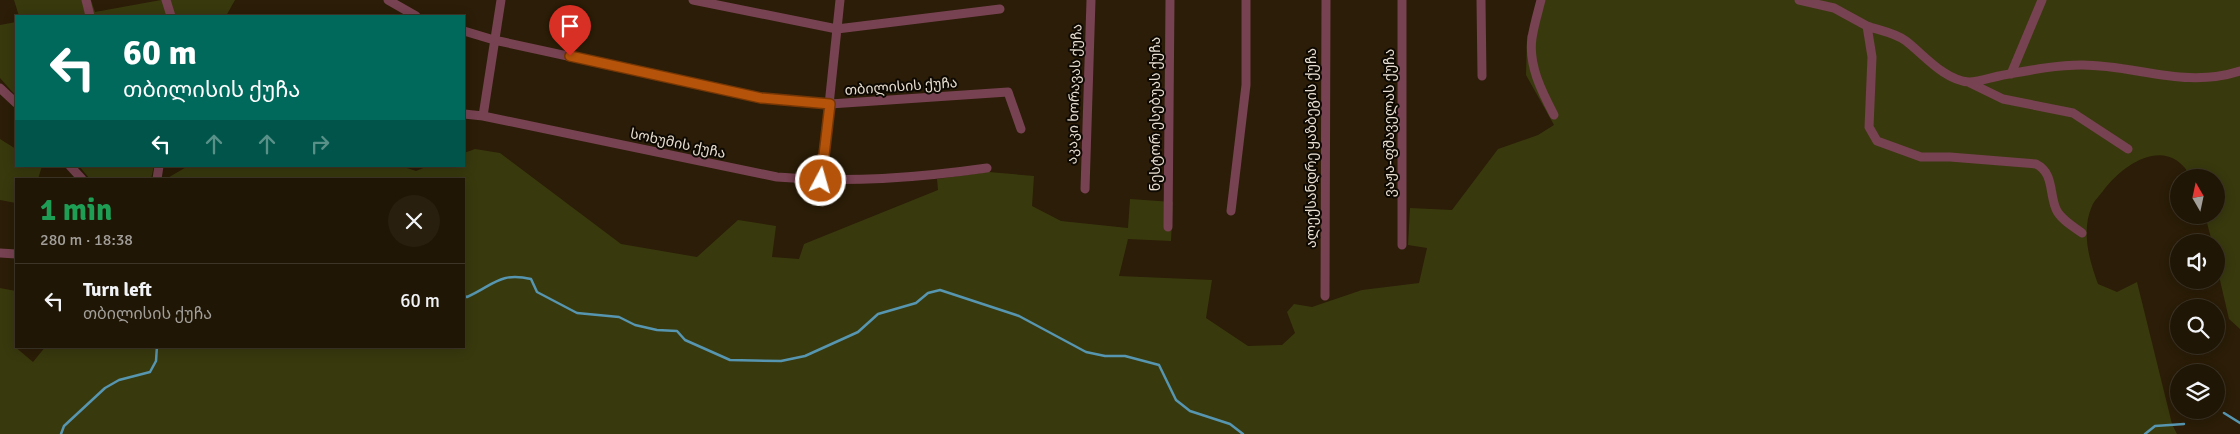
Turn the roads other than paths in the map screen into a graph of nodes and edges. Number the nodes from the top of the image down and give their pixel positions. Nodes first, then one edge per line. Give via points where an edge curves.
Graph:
1 (86, 0) edge
2 (166, 0) edge
3 (388, 0) edge
4 (501, 0) edge
5 (693, 0) edge
6 (840, 0) edge
7 (1091, 0) edge
8 (1170, 0) edge
9 (1246, 0) edge
10 (1326, 0) edge
11 (1402, 0) edge
12 (1481, 0) edge
13 (1541, 0) edge
14 (1799, 0) edge
15 (2042, 0) edge
16 (1000, 9) dead end
17 (90, 15) edge
18 (171, 15) edge
19 (414, 15) edge
20 (1866, 26) junction
21 (837, 29) junction
22 (465, 31) edge
23 (494, 40) junction
24 (2240, 71) edge
25 (2011, 74) junction
26 (1482, 76) dead end
27 (1968, 82) junction
28 (0, 88) edge
29 (15, 102) edge
30 (830, 104) junction
31 (465, 114) edge
32 (1554, 115) dead end
33 (483, 116) junction
34 (1021, 129) dead end
35 (2128, 149) dead end
36 (71, 167) edge
37 (986, 168) dead end
38 (81, 178) edge
39 (821, 181) junction
40 (1085, 189) dead end
41 (1231, 211) dead end
42 (1168, 227) dead end
43 (2082, 233) dead end
44 (1402, 245) dead end
45 (0, 253) edge
46 (15, 254) edge
47 (1325, 296) dead end

1 - 17 street
2 - 18 street
3 - 19 street
4 - 23 street
5 - 21 street
6 - 21 street
7 - 40 street, აკაკი ხორავას ქუჩა
8 - 42 street, ნესტორ ესებუას ქუჩა
9 - 41 street via 1246,85
10 - 47 street, ალექსანდრე ყაზბეგის ქუჩა
11 - 44 street, ვაჟა-ფშაველას ქუჩა
12 - 26 street
13 - 32 street via 1532,39 1536,76
14 - 20 street via 1834,8
15 - 25 street
16 - 21 street
20 - 27 street via 1904,40 1945,73
20 - 43 street via 1872,57 1869,127 1877,141 1921,157 2036,164 2044,168 2048,176 2056,210
21 - 30 street
22 - 23 street, თბილისის ქუჩა
23 - 30 street, თბილისის ქუჩა via 761,98
23 - 33 street
24 - 25 street via 2206,78 2176,78 2121,67 2081,65
25 - 27 street
27 - 35 street via 2003,99 2073,113
28 - 29 street
30 - 34 street, თბილისის ქუჩა via 1008,92
30 - 39 street
31 - 33 street, სოხუმის ქუჩა
33 - 39 street, სოხუმის ქუჩა via 777,177
36 - 38 street
37 - 39 street, სოხუმის ქუჩა via 910,178
45 - 46 street

